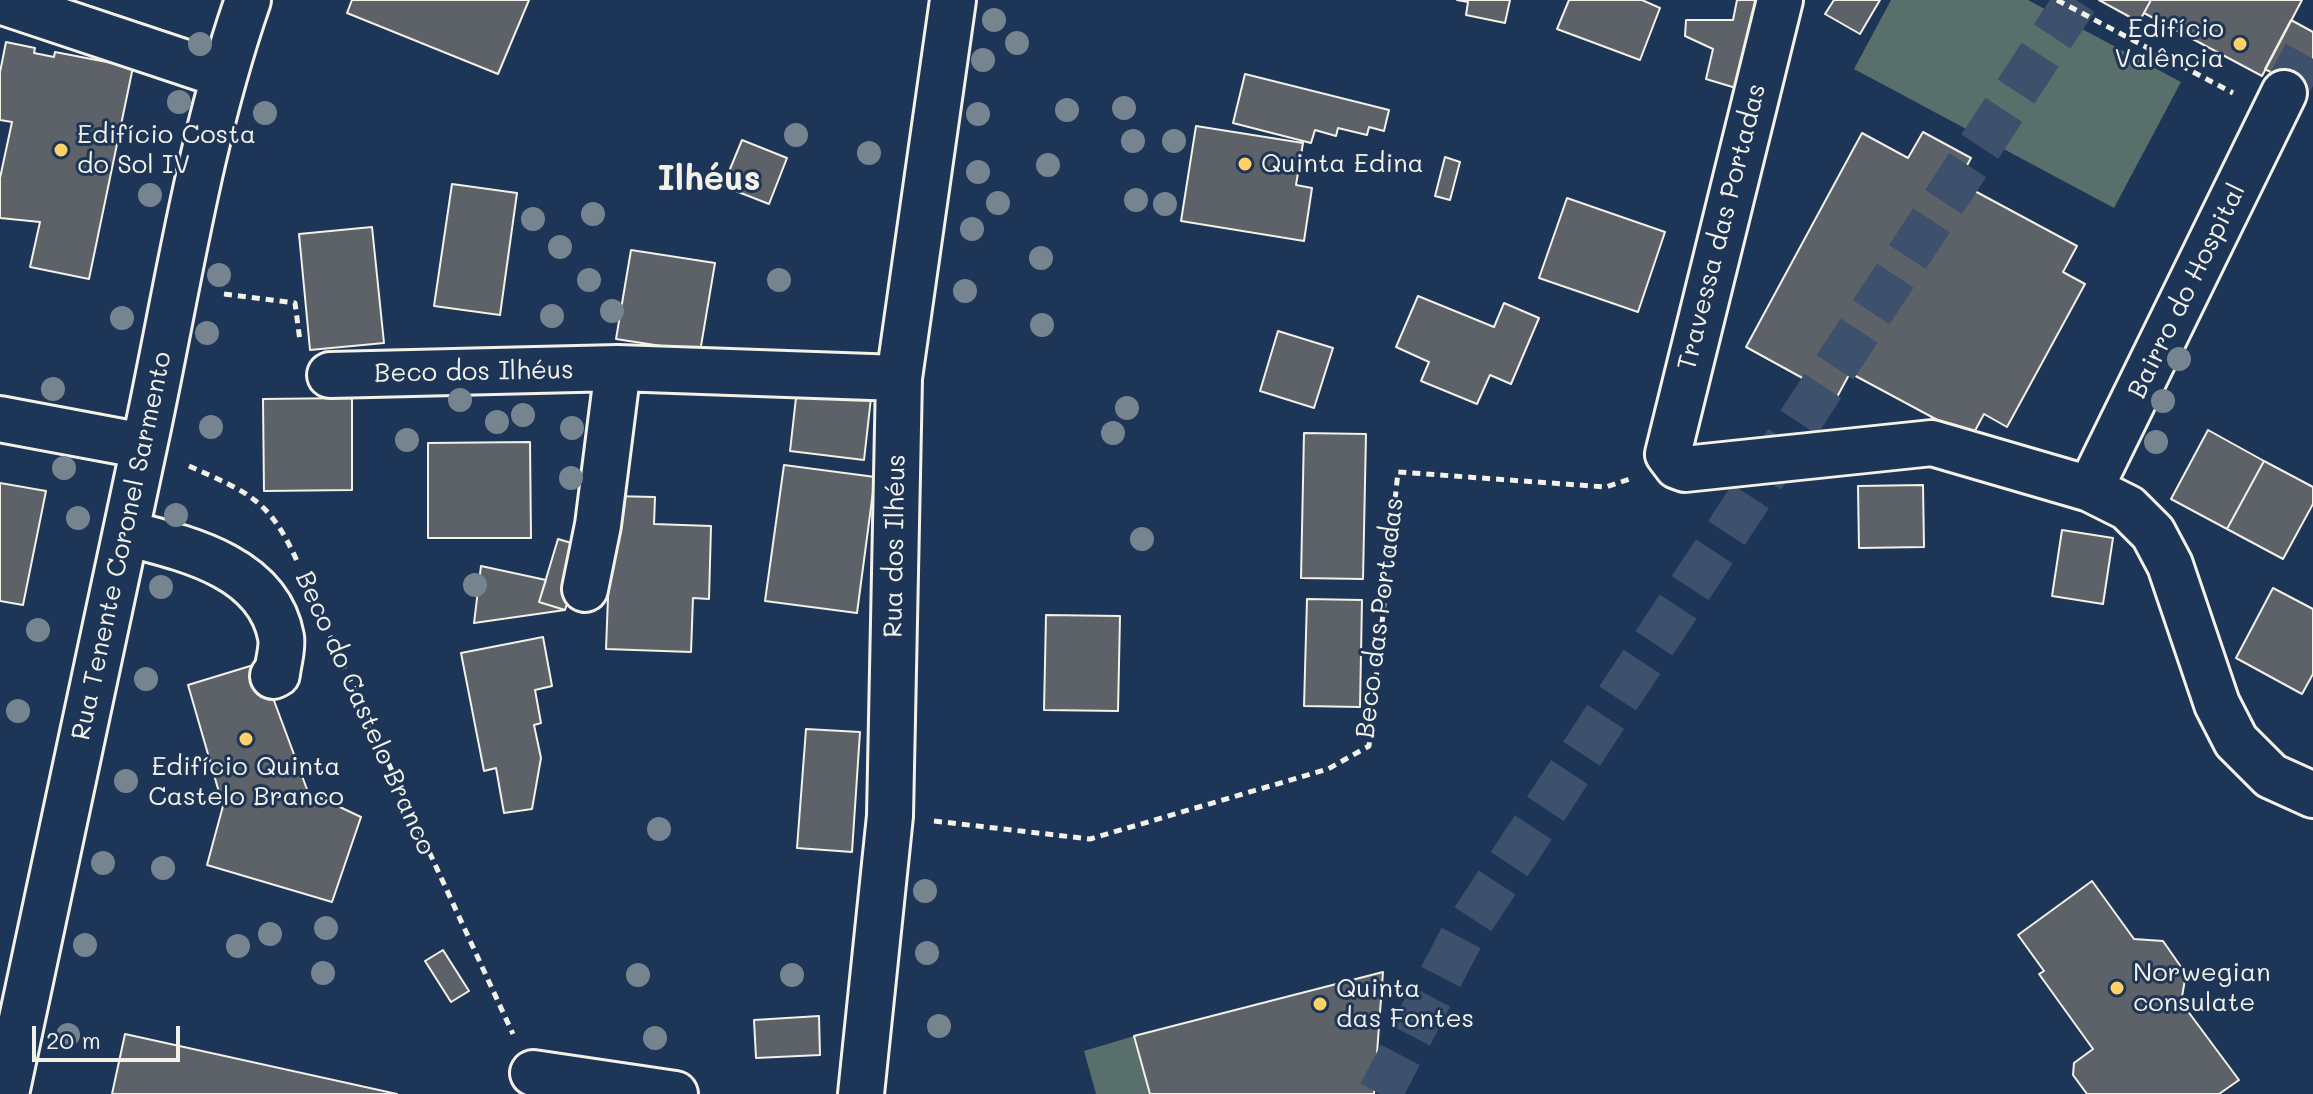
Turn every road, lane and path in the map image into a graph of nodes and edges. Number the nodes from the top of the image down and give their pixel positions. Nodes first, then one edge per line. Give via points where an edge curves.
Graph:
1 (248, 0) edge
2 (953, 0) edge
3 (1780, 0) edge
4 (2057, 0) edge
5 (0, 1) edge
6 (222, 75) junction
7 (2284, 93) joint
8 (221, 294) dead end
9 (285, 304) dead end
10 (618, 368) junction
11 (330, 375) dead end
12 (899, 378) junction
13 (0, 419) edge
14 (1669, 445) junction
15 (144, 446) junction
16 (2090, 489) junction
17 (126, 533) junction
18 (300, 567) dead end
19 (585, 589) dead end
20 (326, 625) dead end
21 (273, 676) dead end
22 (2313, 795) edge
23 (890, 816) junction
24 (11, 1013) edge
25 (526, 1059) joint
26 (6, 1094) edge
27 (675, 1094) edge
28 (861, 1094) edge

1 - 6 street, Rua Tenente Coronel Sarmento
2 - 12 street, Rua dos Ilhéus
3 - 14 street, Travessa das Portadas
4 - 7 path via 2240,97
5 - 6 street
6 - 15 street, Rua Tenente Coronel Sarmento
7 - 16 street, Bairro do Hospital
8 - 9 path
10 - 11 street, Beco dos Ilhéus
10 - 12 street, Beco dos Ilhéus
10 - 19 street
12 - 23 street, Rua dos Ilhéus
13 - 15 street
14 - 16 street via 1677,466 1685,469 1932,443
14 - 23 path, Beco das Portadas via 1632,478 1606,487 1398,472 1369,746 1328,769 1090,839
15 - 17 street, Rua Tenente Coronel Sarmento
15 - 18 path, Beco do Castelo Branco via 250,494 280,524
16 - 22 street via 2128,508 2153,533 2236,741 2271,776
17 - 21 street via 222,563 255,589 273,614 282,640
17 - 24 street, Rua Tenente Coronel Sarmento
20 - 25 path, Beco do Castelo Branco
23 - 28 street, Rua dos Ilhéus
24 - 26 street, Rua Tenente Coronel Sarmento
25 - 27 street

